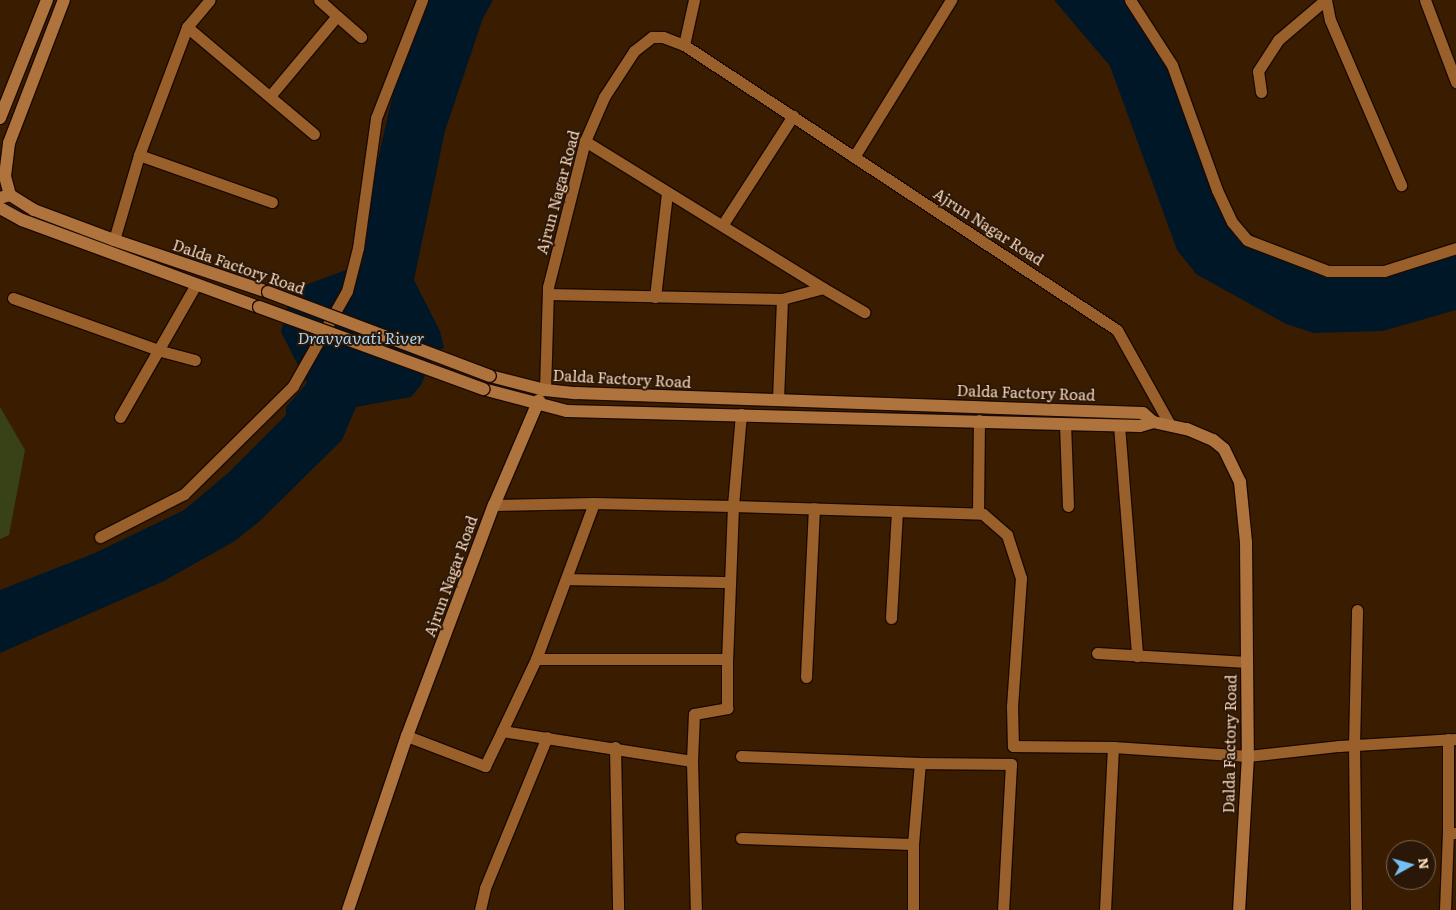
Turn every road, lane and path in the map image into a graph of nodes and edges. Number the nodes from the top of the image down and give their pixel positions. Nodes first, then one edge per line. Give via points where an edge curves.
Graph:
1 (47, 0) edge
2 (64, 0) edge
3 (210, 0) edge
4 (319, 0) edge
5 (422, 0) edge
6 (694, 0) edge
7 (951, 0) edge
8 (1130, 0) edge
9 (1325, 0) edge
10 (1425, 0) edge
11 (337, 16) junction
12 (187, 27) junction
13 (361, 37) dead end
14 (684, 45) junction
15 (1456, 82) edge
16 (1261, 92) dead end
17 (270, 96) junction
18 (793, 116) junction
19 (0, 118) edge
20 (314, 134) dead end
21 (585, 141) junction
22 (139, 155) junction
23 (854, 156) junction
24 (1401, 185) dead end
25 (667, 194) junction
26 (5, 197) edge
27 (272, 202) dead end
28 (0, 208) edge
29 (723, 224) junction
30 (114, 240) junction
31 (1456, 248) edge
32 (195, 286) junction
33 (823, 288) junction
34 (548, 294) junction
35 (655, 297) junction
36 (13, 298) dead end
37 (782, 299) junction
38 (864, 312) dead end
39 (161, 351) junction
40 (195, 360) dead end
41 (545, 390) junction
42 (778, 399) junction
43 (536, 405) junction
44 (741, 414) junction
45 (120, 417) dead end
46 (979, 420) junction
47 (1153, 422) junction
48 (1066, 424) junction
49 (1119, 425) junction
50 (1170, 426) junction
51 (594, 503) junction
52 (494, 504) junction
53 (733, 506) junction
54 (1068, 506) dead end
55 (814, 508) junction
56 (897, 511) junction
57 (978, 513) junction
58 (100, 537) dead end
59 (568, 579) junction
60 (730, 582) junction
61 (1358, 610) dead end
62 (891, 618) dead end
63 (1097, 654) dead end
64 (1137, 656) junction
65 (536, 659) junction
66 (727, 659) junction
67 (1247, 662) junction
68 (806, 677) dead end
69 (502, 731) junction
70 (407, 736) junction
71 (547, 738) junction
72 (1452, 739) edge
73 (1354, 745) junction
74 (1013, 746) junction
75 (615, 747) junction
76 (1113, 747) junction
77 (740, 756) dead end
78 (1248, 756) junction
79 (692, 761) junction
80 (920, 763) junction
81 (1011, 764) junction
82 (1452, 833) edge
83 (741, 838) dead end
84 (913, 844) junction
85 (348, 910) edge
86 (480, 910) edge
87 (618, 910) edge
88 (696, 910) edge
89 (913, 910) edge
90 (1003, 910) edge
91 (1105, 910) edge
92 (1239, 910) edge
93 (1356, 910) edge
94 (1445, 910) edge

1 - 19 street
2 - 26 street via 9,143
3 - 12 street
4 - 11 street
5 - 58 street via 376,118 358,248 348,291 293,386 184,494
6 - 14 street
7 - 23 street
8 - 31 street via 1172,65 1217,190 1232,222 1247,240 1328,271 1384,271
9 - 16 street via 1278,40 1258,71
9 - 24 street via 1330,20
10 - 15 street
11 - 13 street
11 - 17 street
12 - 17 street
12 - 22 street
14 - 18 street, Ajrun Nagar Road
14 - 21 street, Ajrun Nagar Road via 652,37 634,50 604,97
17 - 20 street
18 - 23 street, Ajrun Nagar Road
18 - 29 street
21 - 25 street
21 - 34 street, Ajrun Nagar Road
22 - 27 street
22 - 30 street
23 - 50 street, Ajrun Nagar Road via 1117,330
25 - 29 street
25 - 35 street
26 - 30 street, Dalda Factory Road
28 - 32 street, Dalda Factory Road via 14,217
29 - 33 street
30 - 41 street, Dalda Factory Road, bridge via 268,292 490,376
32 - 39 street
32 - 43 street, Dalda Factory Road, bridge via 483,390
33 - 37 street
33 - 38 street
34 - 35 street
34 - 41 street, Ajrun Nagar Road
35 - 37 street
36 - 39 street
37 - 42 street
39 - 40 street
39 - 45 street
41 - 42 street, Dalda Factory Road via 690,399
41 - 43 street, Ajrun Nagar Road
42 - 47 street, Dalda Factory Road via 1143,413
43 - 44 street, Dalda Factory Road via 576,412
43 - 52 street, Ajrun Nagar Road
44 - 46 street, Dalda Factory Road
44 - 53 street
46 - 48 street, Dalda Factory Road
46 - 57 street
47 - 49 street, Dalda Factory Road via 1140,426
47 - 50 street, Dalda Factory Road
48 - 49 street, Dalda Factory Road
48 - 54 street
49 - 64 street
50 - 67 street, Dalda Factory Road via 1187,429 1224,449 1240,482 1246,542
51 - 52 street
51 - 53 street
51 - 59 street
52 - 70 street, Ajrun Nagar Road
53 - 55 street
53 - 60 street
55 - 56 street
55 - 68 street
56 - 57 street
56 - 62 street
57 - 74 street via 1007,535 1021,578 1012,706
59 - 60 street
59 - 65 street
60 - 66 street
61 - 73 street
63 - 64 street
64 - 67 street
65 - 66 street
65 - 69 street
66 - 79 street via 727,708 694,714
67 - 78 street, Dalda Factory Road
69 - 70 street via 485,766
69 - 71 street
70 - 85 street, Ajrun Nagar Road
71 - 75 street
71 - 86 street via 485,888
72 - 73 street
72 - 82 street
73 - 78 street
73 - 93 street
74 - 76 street
74 - 81 street
75 - 79 street
75 - 87 street
76 - 78 street
76 - 91 street
77 - 80 street
78 - 92 street, Dalda Factory Road
79 - 88 street
80 - 81 street
80 - 84 street
81 - 90 street
82 - 94 street
83 - 84 street
84 - 89 street

